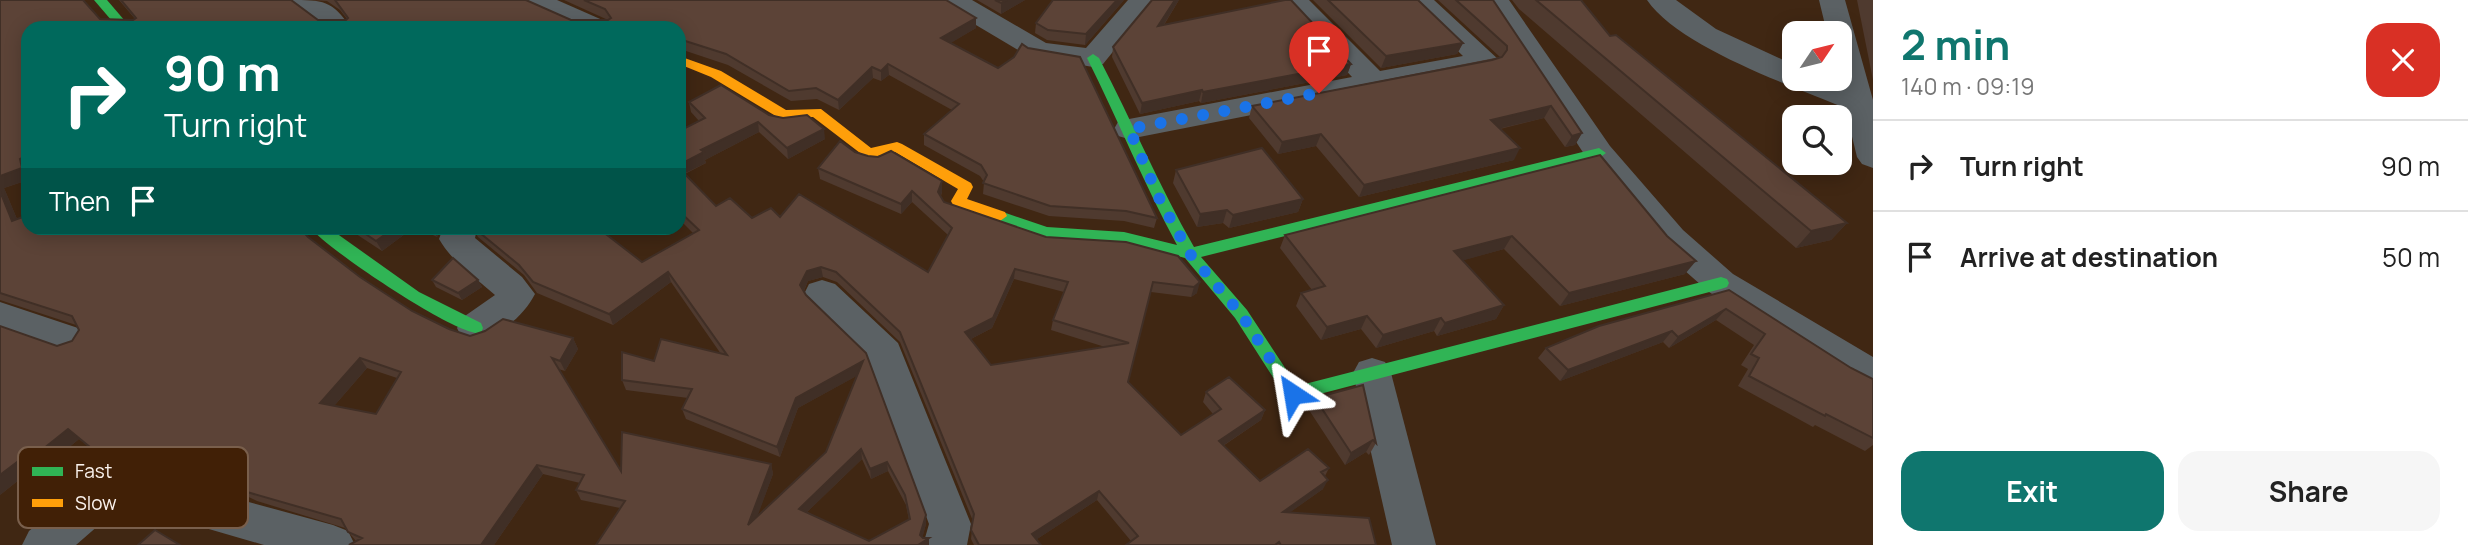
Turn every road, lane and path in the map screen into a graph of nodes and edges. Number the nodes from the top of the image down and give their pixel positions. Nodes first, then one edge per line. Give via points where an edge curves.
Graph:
1 (100, 0) edge
2 (303, 0) edge
3 (535, 0) edge
4 (953, 0) edge
5 (1142, 0) edge
6 (1294, 0) edge
7 (1418, 0) edge
8 (1496, 0) edge
9 (1660, 0) edge
10 (1832, 0) edge
11 (119, 21) edge
12 (333, 21) edge
13 (582, 21) edge
14 (1093, 58) junction
15 (686, 63) edge
16 (1782, 70) edge
17 (1374, 82) junction
18 (1831, 91) edge
19 (1858, 102) junction
20 (1129, 129) junction
21 (1599, 153) junction
22 (1873, 157) edge
23 (328, 235) edge
24 (457, 235) edge
25 (1190, 254) junction
26 (1721, 283) junction
27 (822, 294) dead end
28 (0, 316) edge
29 (475, 328) joint
30 (68, 339) edge
31 (1372, 373) junction
32 (1873, 376) edge
33 (248, 521) edge
34 (64, 528) edge
35 (44, 545) edge
36 (333, 545) edge
37 (944, 545) edge
38 (1413, 545) edge

1 - 11 street
2 - 12 street
3 - 13 street
4 - 14 street via 1038,50
5 - 14 street
6 - 17 street
7 - 17 street via 1485,60
8 - 21 street
9 - 16 street via 1695,30
10 - 19 street
14 - 20 street
15 - 25 street via 716,74 784,115 816,112 869,153 897,147 967,187 958,201 1046,232 1124,237
17 - 20 street
18 - 19 street
19 - 22 street
20 - 25 street
21 - 25 street
21 - 26 street via 1671,239
23 - 29 street via 409,295
24 - 29 street via 468,255 517,294
25 - 31 street via 1241,314 1293,394
26 - 31 street
26 - 32 street
27 - 37 street via 885,354 950,524
28 - 30 street
31 - 38 street
33 - 36 street
34 - 35 street

